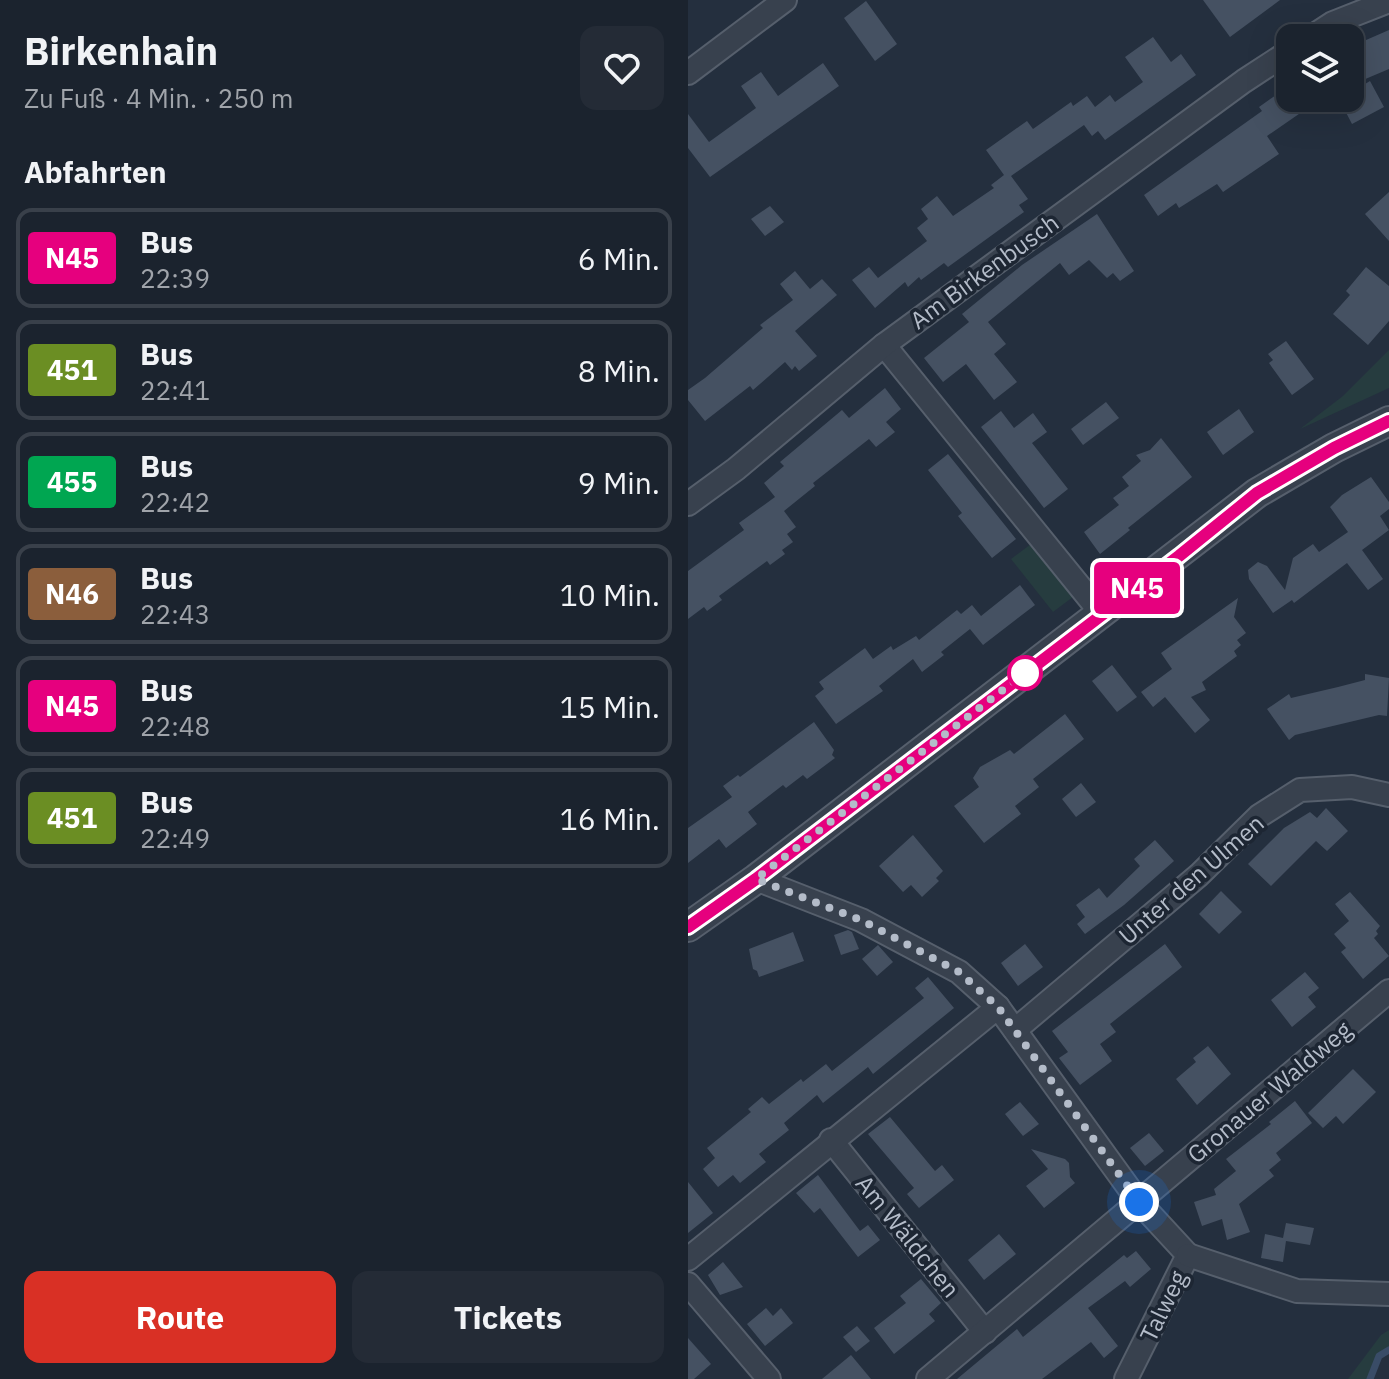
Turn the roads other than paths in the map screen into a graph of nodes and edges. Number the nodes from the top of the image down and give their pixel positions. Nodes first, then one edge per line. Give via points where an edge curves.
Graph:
1 (785, 0) edge
2 (1389, 1) edge
3 (1331, 24) edge
4 (1276, 61) edge
5 (688, 73) edge
6 (884, 345) junction
7 (1389, 421) edge
8 (688, 504) edge
9 (1102, 614) junction
10 (1389, 795) edge
11 (756, 879) junction
12 (688, 927) edge
13 (1389, 991) edge
14 (998, 1007) junction
15 (1015, 1030) junction
16 (831, 1140) junction
17 (1139, 1202) junction
18 (1188, 1255) junction
19 (688, 1259) edge
20 (688, 1284) edge
21 (1389, 1294) edge
22 (985, 1332) junction
23 (769, 1379) edge
24 (928, 1379) edge
25 (1126, 1379) edge

1 - 5 street
2 - 3 street
4 - 6 street, Am Birkenbusch
6 - 8 street, Am Birkenbusch
6 - 9 street
7 - 9 street via 1257,493
9 - 11 street
10 - 15 street, Unter den Ulmen via 1352,787 1300,790 1259,816 1199,875
11 - 12 street
11 - 14 street, Talweg via 909,943 959,972
13 - 17 street, Gronauer Waldweg
14 - 15 street, Talweg
14 - 16 street
15 - 17 street, Talweg
16 - 19 street
16 - 22 street, Am Wäldchen
17 - 18 street, Talweg
17 - 22 street, Gronauer Waldweg
18 - 21 street via 1297,1291
18 - 25 street, Talweg
20 - 23 street
22 - 24 street, Gronauer Waldweg

